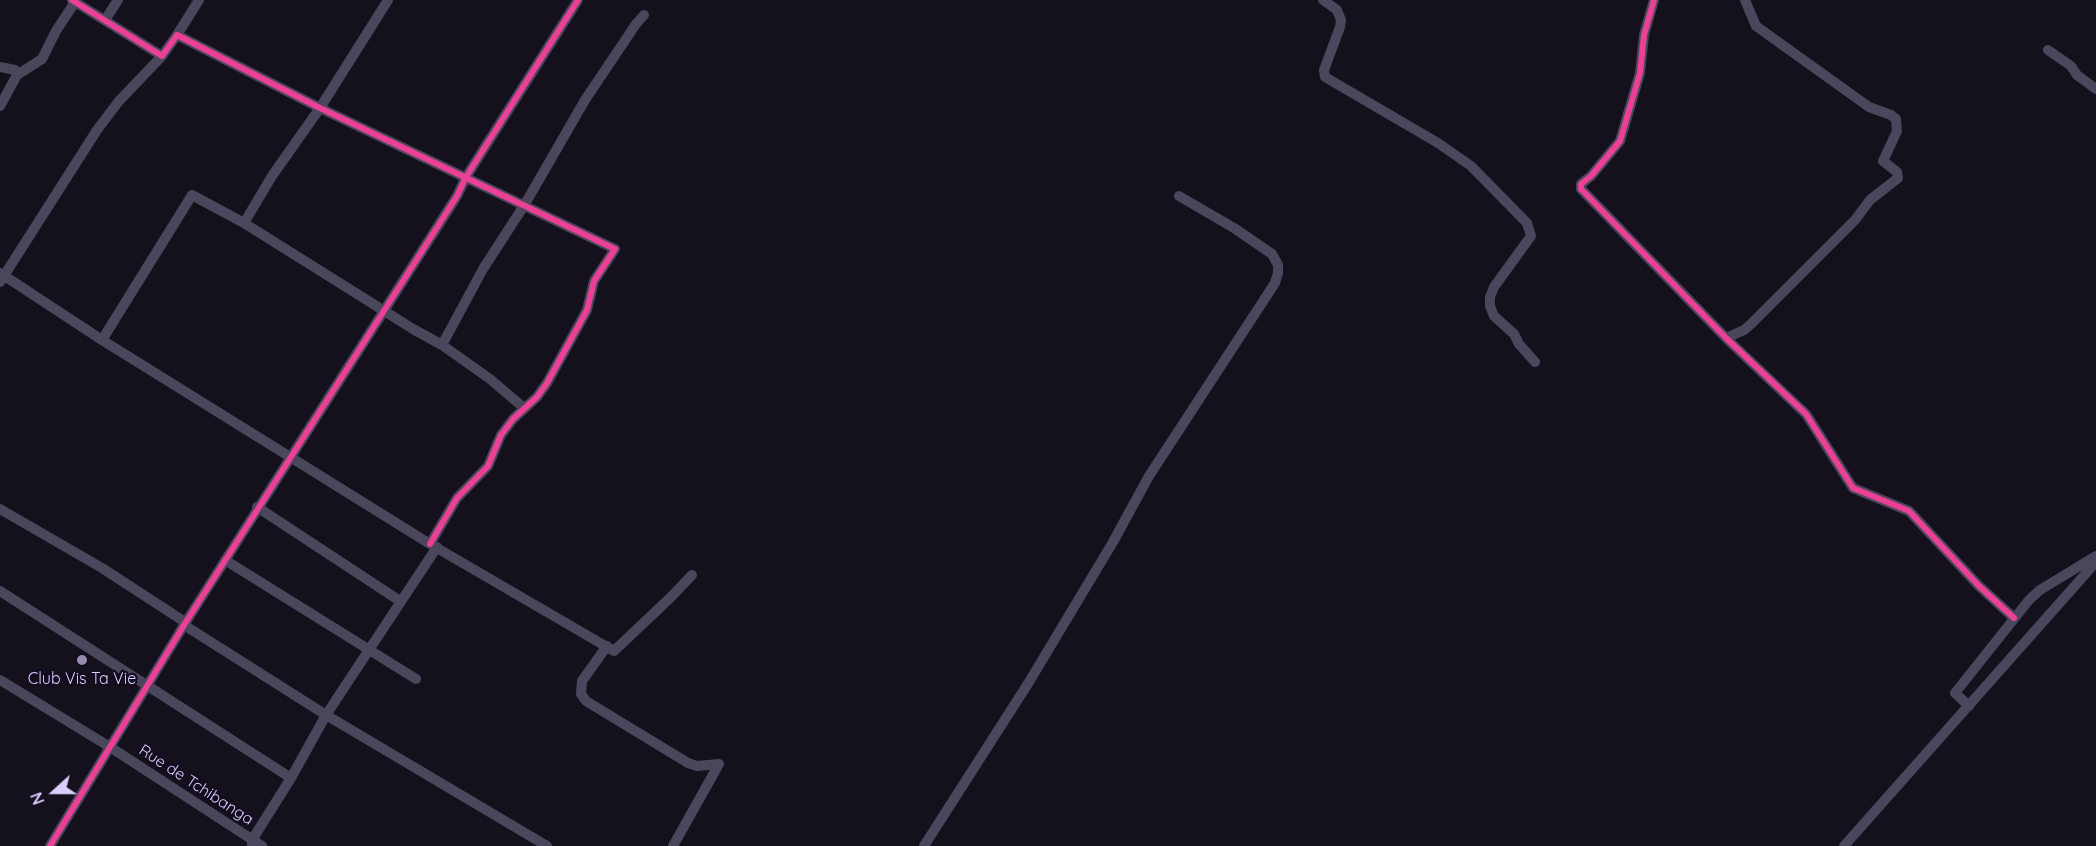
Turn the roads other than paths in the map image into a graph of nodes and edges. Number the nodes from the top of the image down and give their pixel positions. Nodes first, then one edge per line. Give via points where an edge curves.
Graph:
1 (118, 0) edge
2 (199, 0) edge
3 (388, 0) edge
4 (578, 0) edge
5 (1323, 0) edge
6 (1654, 0) edge
7 (1745, 0) edge
8 (74, 1) edge
9 (644, 15) dead end
10 (105, 20) junction
11 (177, 35) junction
12 (2048, 50) dead end
13 (162, 56) junction
14 (0, 67) edge
15 (17, 75) junction
16 (2096, 89) edge
17 (0, 106) edge
18 (320, 108) junction
19 (466, 177) junction
20 (1179, 196) dead end
21 (523, 206) junction
22 (244, 223) junction
23 (1, 277) edge
24 (383, 309) junction
25 (1726, 338) junction
26 (102, 340) junction
27 (442, 345) junction
28 (1535, 362) dead end
29 (524, 408) junction
30 (290, 456) junction
31 (257, 507) junction
32 (0, 509) edge
33 (434, 546) junction
34 (2096, 556) edge
35 (225, 560) junction
36 (2096, 562) edge
37 (692, 575) dead end
38 (0, 591) edge
39 (400, 601) junction
40 (2014, 618) junction
41 (184, 623) junction
42 (607, 646) junction
43 (368, 651) junction
44 (0, 680) edge
45 (416, 680) dead end
46 (147, 684) junction
47 (1969, 706) junction
48 (327, 715) junction
49 (110, 747) junction
50 (291, 778) junction
51 (256, 844) edge
52 (50, 846) edge
53 (547, 846) edge
54 (673, 846) edge
55 (924, 846) edge
56 (1844, 846) edge

1 - 10 street
2 - 11 street
3 - 18 street
4 - 19 street
5 - 28 street via 1337,10 1341,20 1325,77 1471,166 1527,223 1531,236 1494,286 1490,306
6 - 25 street via 1644,35 1640,73 1620,141 1581,184 1581,189
7 - 25 street via 1756,26 1869,107 1896,119 1897,131 1883,161 1898,172 1898,178 1870,200 1855,220 1744,330
8 - 10 street
8 - 15 street via 42,59
9 - 21 street via 585,99
10 - 13 street
11 - 13 street
11 - 18 street
12 - 16 street
13 - 23 street via 97,129
14 - 15 street via 15,70
15 - 17 street
18 - 19 street
18 - 22 street
19 - 21 street
19 - 24 street
20 - 55 street via 1272,254 1278,265 1275,283 1149,476 1035,673
21 - 27 street
21 - 29 street via 615,249 594,281 587,310 547,383
22 - 24 street
22 - 26 street via 192,195
23 - 26 street
24 - 27 street
24 - 30 street
25 - 40 street via 1806,414 1853,488 1909,511
26 - 30 street
27 - 29 street
29 - 33 street via 501,435 488,466 452,506
30 - 31 street
30 - 33 street
31 - 35 street
31 - 39 street
32 - 41 street via 102,568
33 - 39 street
33 - 42 street
34 - 40 street via 2040,590
35 - 41 street
35 - 43 street
36 - 47 street
37 - 42 street via 614,651
38 - 46 street
39 - 43 street
40 - 47 street via 1955,693
41 - 46 street
41 - 48 street
42 - 54 street via 582,681 581,694 586,701 688,763 718,764
43 - 45 street
43 - 48 street
44 - 49 street, Rue de Tchibanga
46 - 49 street
46 - 50 street
47 - 56 street
48 - 50 street
48 - 53 street
49 - 51 street, Rue de Tchibanga
49 - 52 street
50 - 51 street

